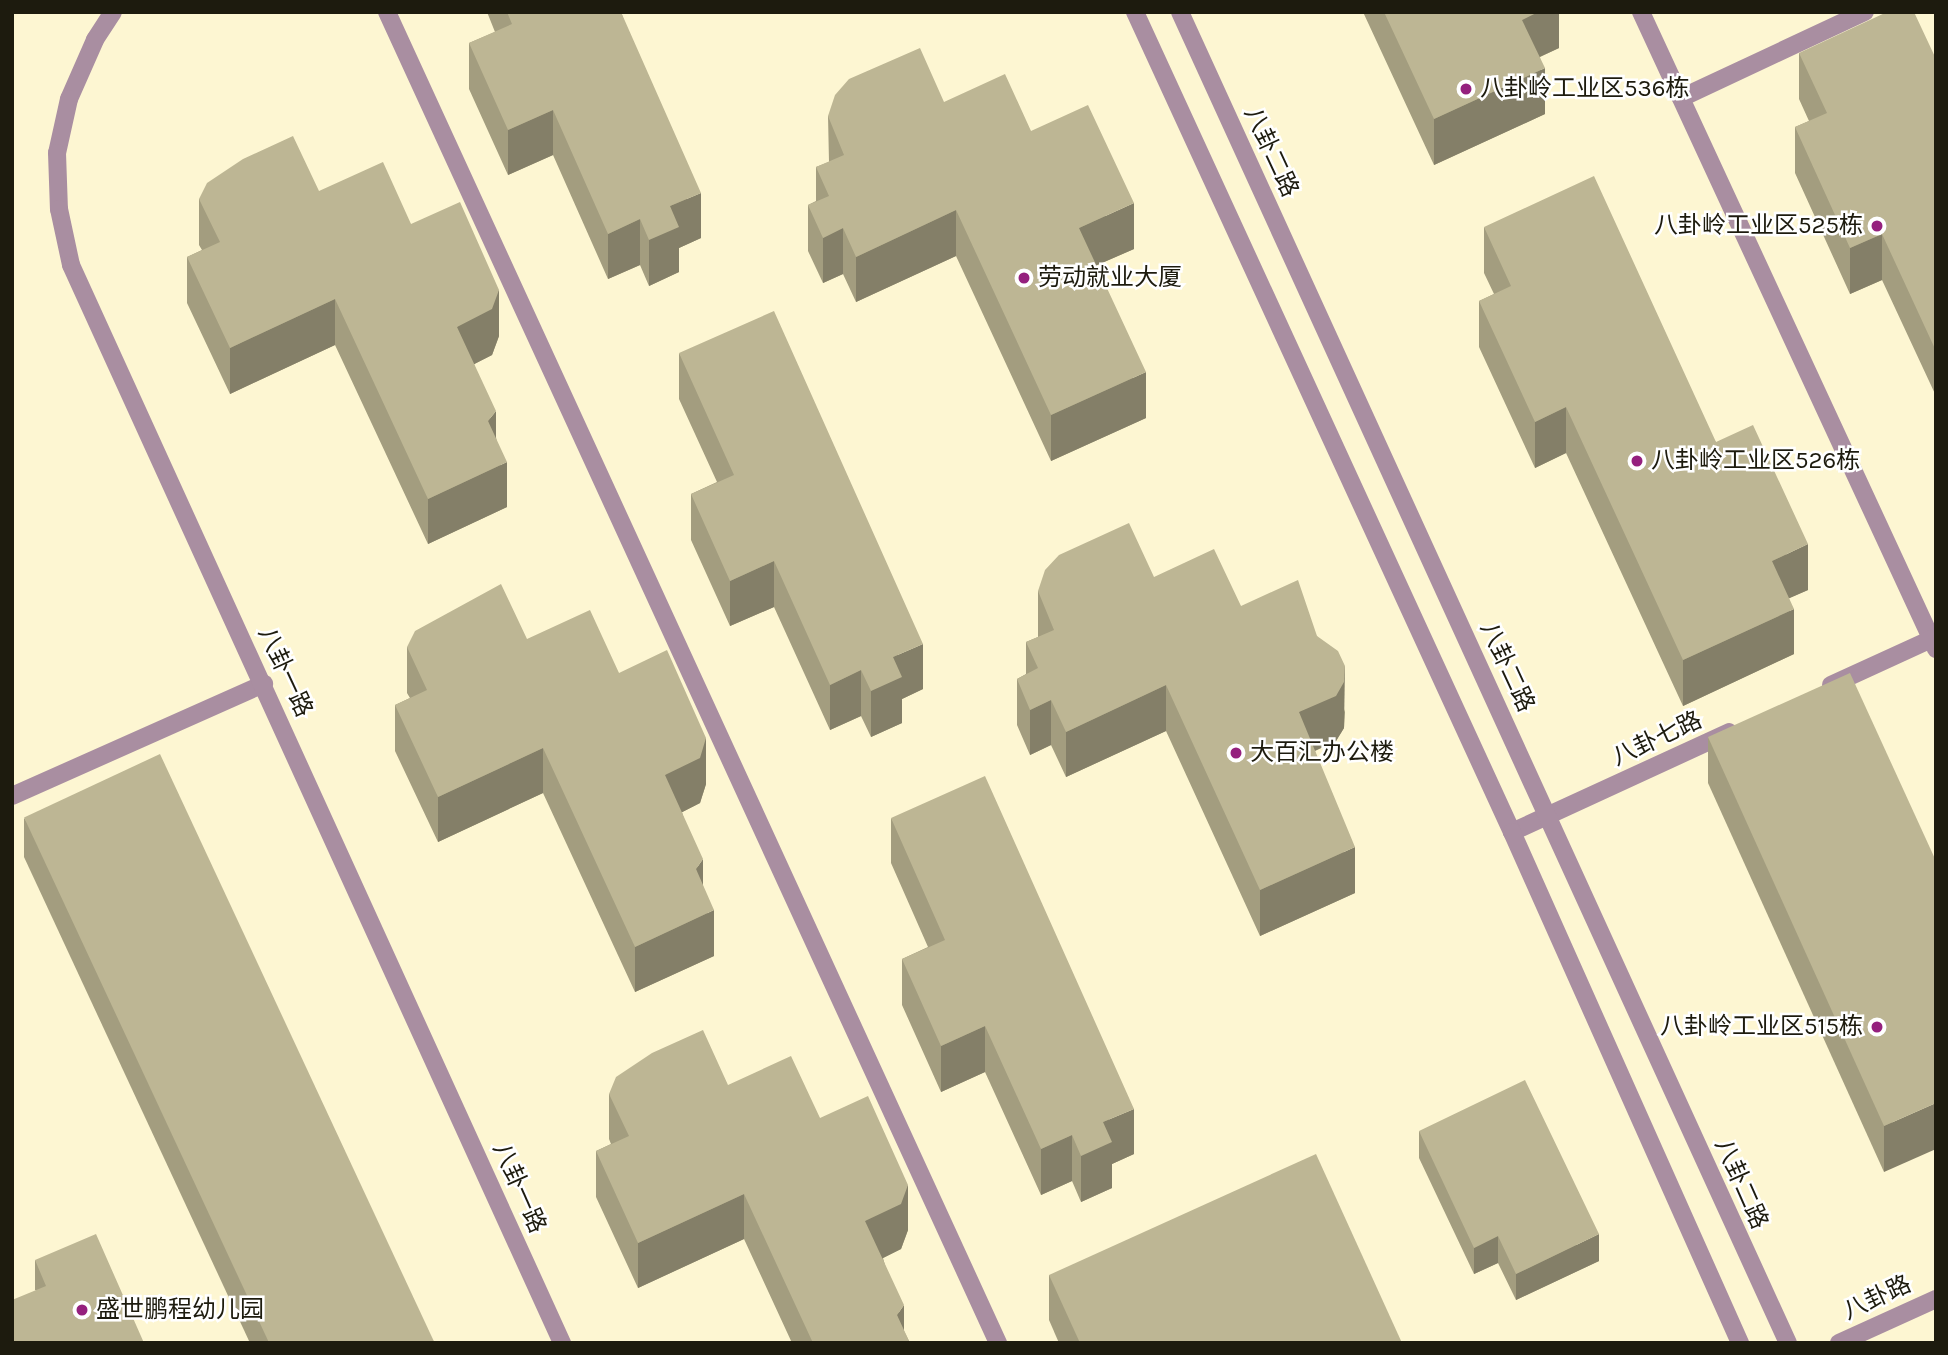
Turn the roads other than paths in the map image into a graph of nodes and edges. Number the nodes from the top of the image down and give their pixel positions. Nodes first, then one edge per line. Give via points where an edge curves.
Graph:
1 (113, 12) edge
2 (387, 12) edge
3 (1135, 12) edge
4 (1180, 12) edge
5 (1641, 12) edge
6 (1865, 12) edge
7 (1681, 99) junction
8 (1934, 642) edge
9 (264, 684) junction
10 (1808, 696) edge
11 (1746, 725) edge
12 (12, 796) edge
13 (1548, 816) junction
14 (1512, 832) junction
15 (1936, 1298) edge
16 (562, 1343) edge
17 (998, 1343) edge
18 (1740, 1343) edge
19 (1788, 1343) edge
20 (1839, 1343) edge

1 - 9 street, 八卦一路 via 69,99 57,153 59,209 71,265
2 - 17 street
3 - 14 street
4 - 13 street, 八卦二路
5 - 7 street
6 - 7 street
7 - 8 street
8 - 10 street
9 - 12 street
9 - 16 street, 八卦一路
11 - 13 street, 八卦七路
13 - 14 street, 八卦七路
13 - 19 street, 八卦二路
14 - 18 street
15 - 20 street, 八卦路

